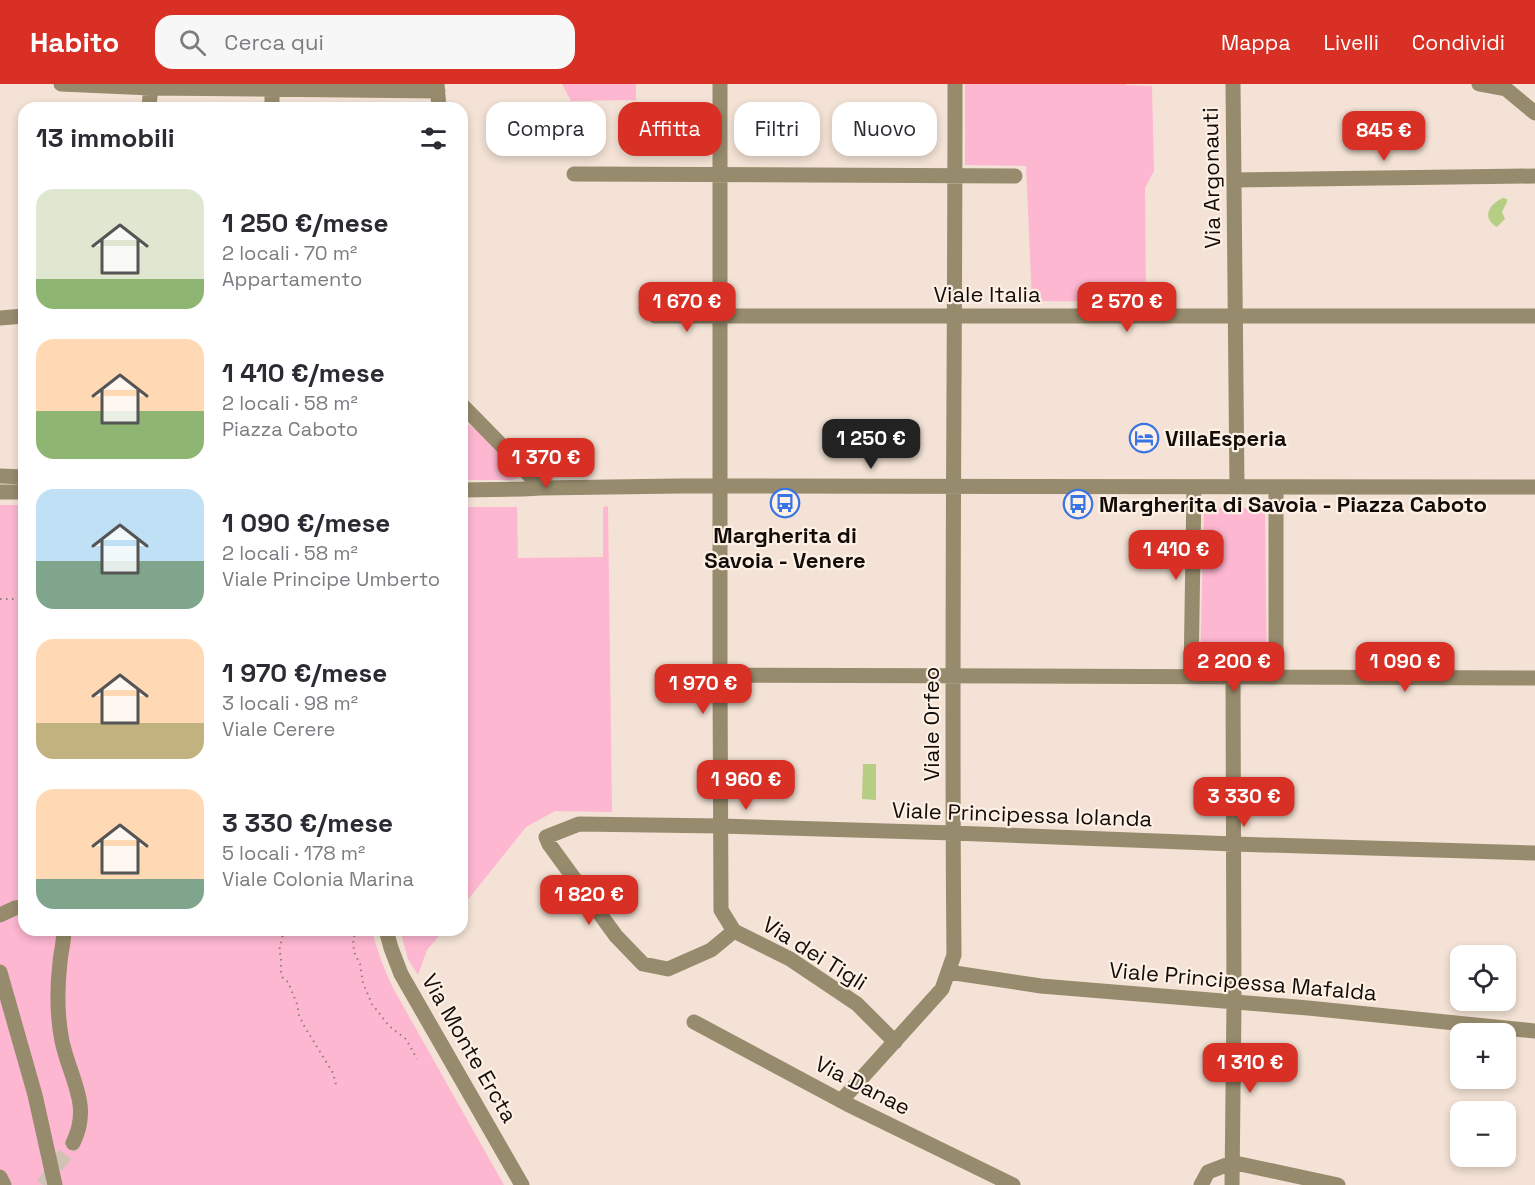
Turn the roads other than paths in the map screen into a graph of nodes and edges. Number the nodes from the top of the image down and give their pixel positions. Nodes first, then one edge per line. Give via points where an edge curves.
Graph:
1 (61, 84) edge
2 (720, 84) edge
3 (956, 84) edge
4 (1233, 84) edge
5 (1479, 84) edge
6 (151, 86) edge
7 (272, 86) edge
8 (438, 87) edge
9 (150, 102) edge
10 (272, 102) edge
11 (439, 102) edge
12 (1535, 113) edge
13 (574, 174) dead end
14 (719, 174) junction
15 (955, 175) junction
16 (1015, 176) dead end
17 (1535, 176) edge
18 (1234, 180) junction
19 (18, 316) edge
20 (656, 316) dead end
21 (719, 316) junction
22 (955, 316) junction
23 (1235, 316) junction
24 (1535, 316) edge
25 (0, 318) edge
26 (468, 408) edge
27 (529, 474) junction
28 (0, 477) edge
29 (18, 477) edge
30 (720, 486) junction
31 (953, 486) junction
32 (1194, 487) junction
33 (1237, 487) junction
34 (1276, 487) junction
35 (1535, 487) edge
36 (541, 488) junction
37 (523, 489) junction
38 (468, 490) edge
39 (0, 492) edge
40 (18, 492) edge
41 (720, 675) junction
42 (953, 676) junction
43 (1191, 676) junction
44 (1233, 676) junction
45 (1276, 676) junction
46 (1535, 678) edge
47 (720, 826) junction
48 (953, 833) junction
49 (1234, 844) junction
50 (1535, 853) edge
51 (18, 908) edge
52 (0, 915) edge
53 (734, 930) junction
54 (64, 936) edge
55 (388, 936) edge
56 (0, 972) edge
57 (948, 972) junction
58 (1234, 1002) junction
59 (694, 1022) dead end
60 (1535, 1031) edge
61 (895, 1042) junction
62 (841, 1101) junction
63 (73, 1143) tunnel mouth
64 (1232, 1164) junction
65 (0, 1177) edge
66 (4, 1185) edge
67 (55, 1185) edge
68 (522, 1185) edge
69 (1013, 1185) edge
70 (1201, 1185) edge
71 (1232, 1185) edge
72 (1338, 1185) edge

1 - 6 street
2 - 14 street
3 - 15 street, Viale Orfeo
4 - 18 street, Via Argonauti
5 - 12 street via 1506,89
6 - 7 street
6 - 9 street
7 - 8 street
7 - 10 street
8 - 11 street
13 - 14 street
14 - 15 street
14 - 21 street
15 - 16 street
15 - 22 street, Viale Orfeo
17 - 18 street
18 - 23 street, Via Argonauti
19 - 25 street
20 - 21 street, Viale Italia
21 - 22 street, Viale Italia
21 - 30 street
22 - 23 street, Viale Italia
22 - 31 street, Viale Orfeo
23 - 24 street, Viale Italia
23 - 33 street, Via Argonauti
26 - 27 street
27 - 36 street
27 - 37 street via 530,482
28 - 29 street
30 - 31 street
30 - 36 street
30 - 41 street
31 - 32 street
31 - 42 street, Viale Orfeo
32 - 33 street
32 - 43 street
33 - 34 street
34 - 35 street
34 - 45 street
36 - 37 street
37 - 38 street
39 - 40 street
41 - 42 street
41 - 47 street
42 - 43 street
42 - 48 street, Viale Orfeo
43 - 44 street
44 - 45 street
44 - 49 street
45 - 46 street
47 - 48 street, Viale Principessa Iolanda
47 - 53 street via 721,910
47 - 53 street, Viale Principessa Iolanda via 579,824 546,837 616,936 644,964 669,969 711,950
48 - 49 street, Viale Principessa Iolanda
48 - 57 street, Viale Orfeo via 954,954
49 - 50 street, Viale Principessa Iolanda
49 - 58 street
51 - 52 street
53 - 61 street, Via dei Tigli via 790,959 857,1004
54 - 63 street via 58,1006 62,1039 81,1106 81,1121
55 - 68 street, Via Monte Ercta via 401,974
56 - 67 street via 35,1095
57 - 58 street, Viale Principessa Mafalda via 1041,986
57 - 61 street, Viale Orfeo via 942,988
58 - 60 street, Viale Principessa Mafalda
58 - 64 street
59 - 62 street, Via Danae
61 - 62 street, Viale Orfeo
62 - 69 street, Via Danae
64 - 70 street via 1208,1172
64 - 71 street
64 - 72 street
65 - 66 street

